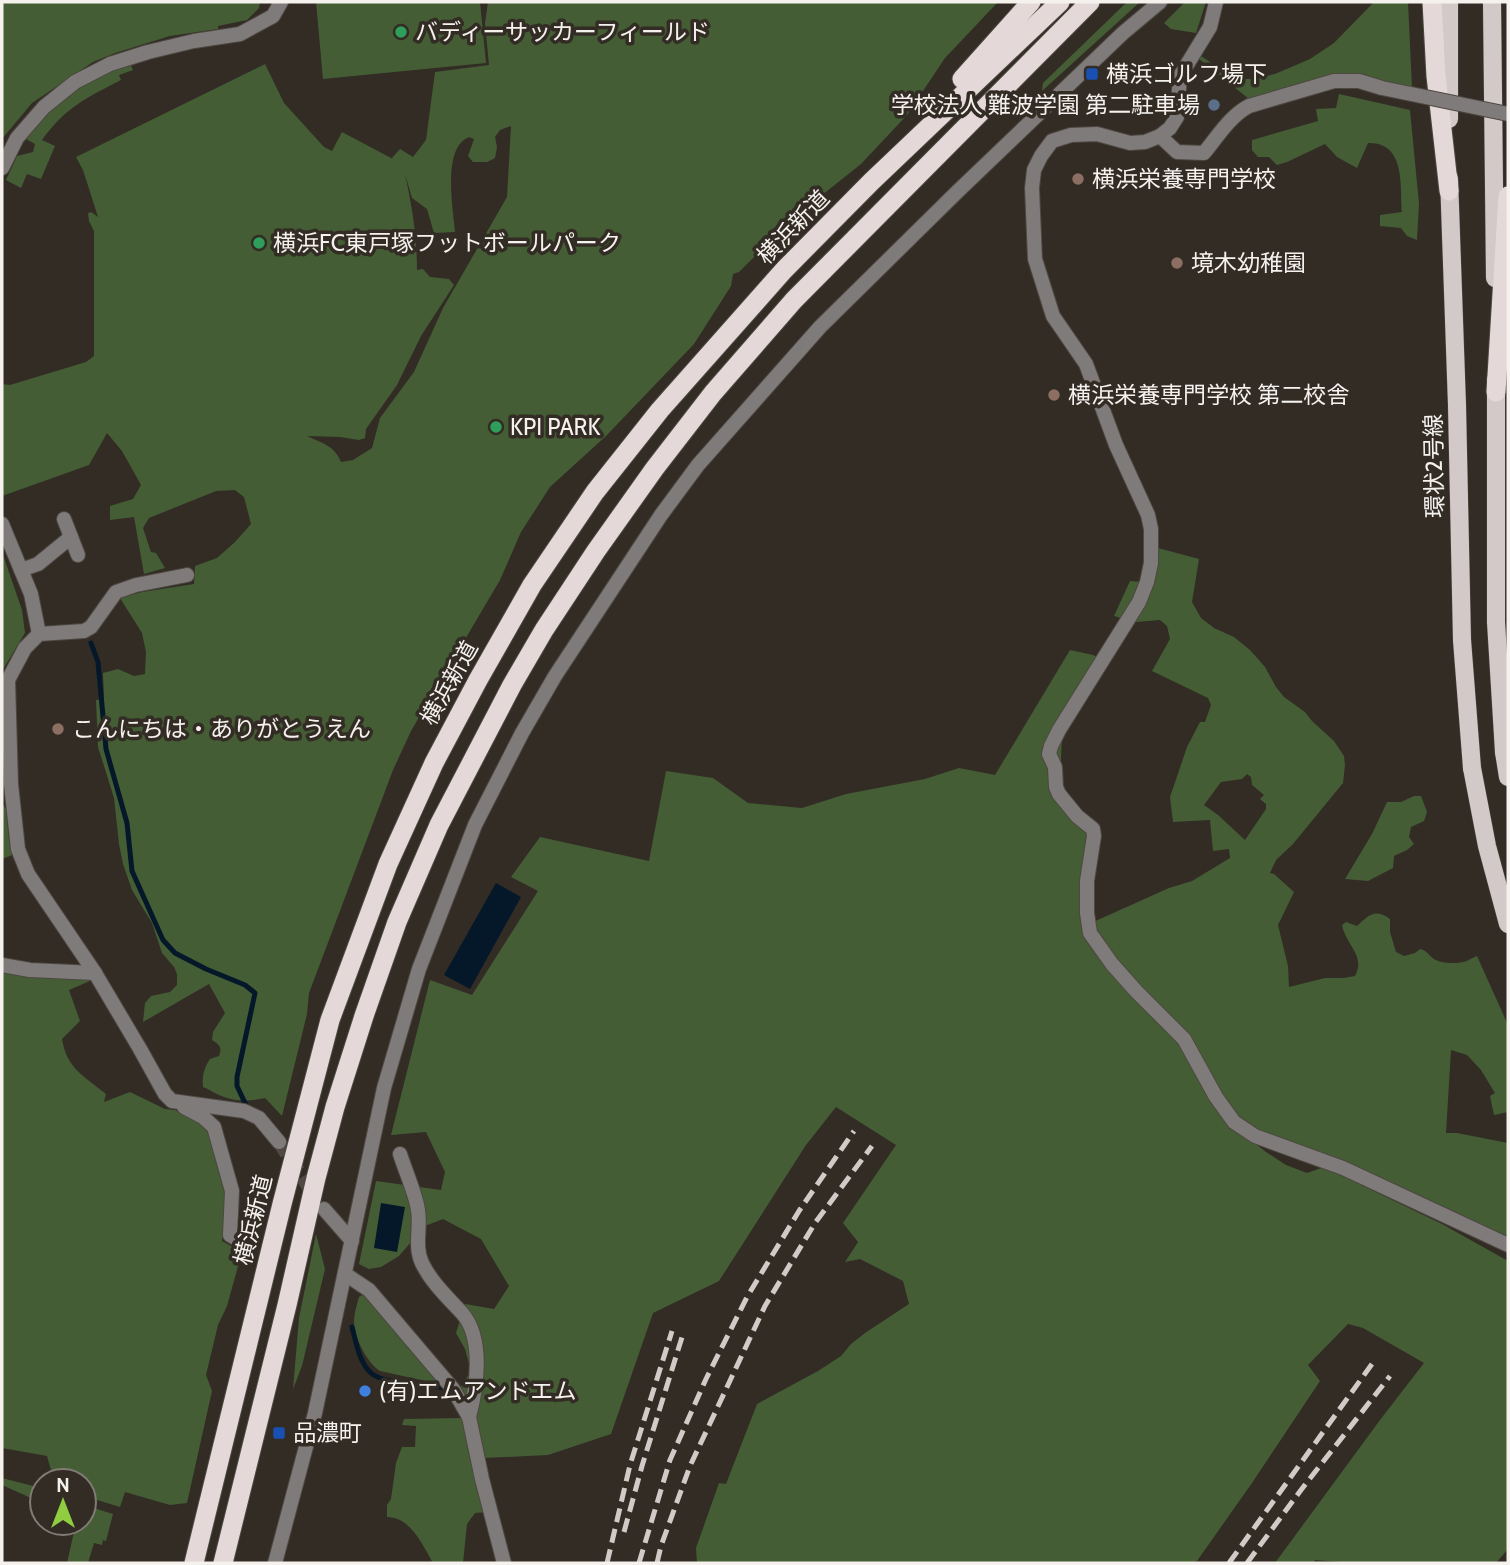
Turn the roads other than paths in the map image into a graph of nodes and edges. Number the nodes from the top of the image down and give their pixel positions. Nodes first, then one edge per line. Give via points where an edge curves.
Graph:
1 (281, 2) edge
2 (1031, 2) edge
3 (1060, 2) edge
4 (1090, 2) edge
5 (1160, 2) edge
6 (1216, 2) edge
7 (1432, 2) edge
8 (1449, 2) edge
9 (1492, 2) edge
10 (1508, 114) edge
11 (1160, 136) junction
12 (2, 168) edge
13 (871, 182) junction
14 (1450, 191) junction
15 (1508, 196) edge
16 (1496, 392) junction
17 (64, 519) dead end
18 (2, 524) edge
19 (71, 537) junction
20 (78, 555) dead end
21 (21, 570) junction
22 (187, 575) dead end
23 (39, 634) junction
24 (1508, 777) edge
25 (6, 784) edge
26 (1508, 924) edge
27 (2, 965) edge
28 (95, 973) junction
29 (172, 1101) junction
30 (279, 1142) tunnel mouth
31 (400, 1154) dead end
32 (324, 1209) tunnel mouth
33 (352, 1241) junction
34 (1508, 1245) edge
35 (250, 1246) dead end
36 (345, 1274) junction
37 (469, 1417) junction
38 (194, 1563) edge
39 (223, 1563) edge
40 (275, 1563) edge
41 (504, 1563) edge

1 - 12 street via 273,16 240,34 148,52 75,82 44,107 17,138
2 - 13 highway
3 - 13 highway, 横浜新道
4 - 39 highway via 794,300 713,393 596,551 512,685 439,825 397,922 364,1016 316,1178
5 - 33 street via 820,327 698,465 588,624 475,825 418,969 384,1088
6 - 11 street via 1210,27 1180,76 1177,117
7 - 14 highway
8 - 14 main road, 環状2号線
9 - 16 main road
10 - 11 street, bridge via 1359,81 1334,81 1249,106 1231,119 1204,153 1177,152
11 - 34 street via 1129,143 1097,134 1052,141 1034,170 1032,188 1035,259 1053,316 1086,364 1151,528 1151,563 1139,602 1059,730 1049,754 1059,794 1093,829 1087,881 1090,933 1112,964 1184,1039 1234,1122 1255,1136 1343,1168
13 - 38 highway, 横浜新道 via 784,270 660,410 595,492 532,585 434,762 388,864 330,1020
14 - 26 main road, 環状2号線, bridge via 1462,640 1472,768
15 - 16 highway
16 - 24 main road, bridge via 1496,622
17 - 19 street
18 - 21 street
19 - 20 street
19 - 21 street via 38,564
21 - 23 street
22 - 23 street via 116,592 84,631
23 - 25 street via 25,648 8,680
25 - 28 street via 18,849 28,874
27 - 28 street
28 - 29 street
29 - 30 street via 244,1111 259,1118
29 - 35 street via 214,1127 232,1191 230,1235
31 - 37 street via 418,1207 417,1245 422,1262 472,1328 475,1393
32 - 33 street
33 - 36 street
36 - 37 street via 369,1290 453,1389
36 - 40 street via 315,1413
37 - 41 street

